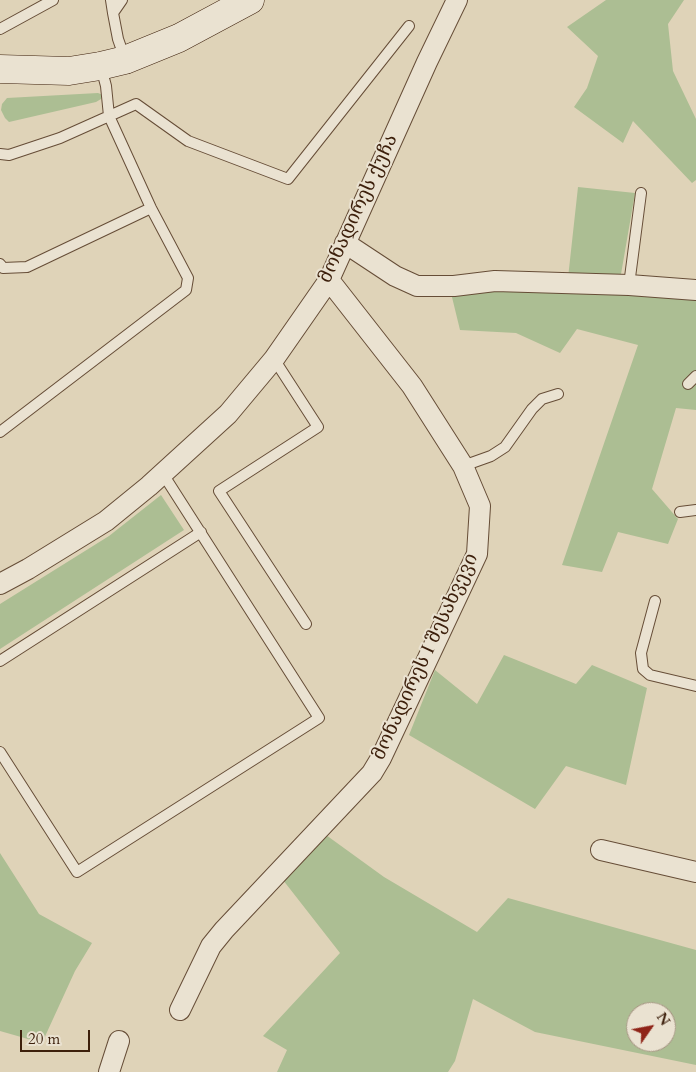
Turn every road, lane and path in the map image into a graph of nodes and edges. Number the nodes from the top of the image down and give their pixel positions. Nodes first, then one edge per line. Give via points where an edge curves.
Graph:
1 (53, 0) edge
2 (111, 0) edge
3 (122, 0) edge
4 (250, 0) edge
5 (457, 0) edge
6 (113, 13) junction
7 (408, 26) dead end
8 (0, 29) edge
9 (113, 63) junction
10 (0, 70) edge
11 (109, 116) junction
12 (0, 154) edge
13 (641, 193) dead end
14 (152, 208) junction
15 (345, 244) junction
16 (0, 264) edge
17 (328, 280) junction
18 (629, 286) junction
19 (696, 290) edge
20 (274, 359) junction
21 (696, 376) edge
22 (688, 384) dead end
23 (558, 394) dead end
24 (0, 432) edge
25 (463, 466) junction
26 (163, 474) junction
27 (696, 510) edge
28 (680, 512) dead end
29 (201, 532) junction
30 (0, 584) edge
31 (655, 601) dead end
32 (306, 624) dead end
33 (0, 660) edge
34 (696, 686) edge
35 (0, 752) edge
36 (602, 850) dead end
37 (696, 872) edge
38 (180, 1010) dead end
39 (119, 1041) dead end
40 (109, 1072) edge

1 - 8 lane
2 - 6 lane
3 - 6 lane
4 - 9 main road via 179,38
5 - 15 street, მონადირეს ქუჩა
6 - 9 lane via 118,40
7 - 11 lane via 288,179 188,142 136,104
9 - 10 main road via 69,71
9 - 11 lane via 106,86
11 - 12 lane via 60,138 9,155
11 - 14 lane
13 - 18 lane
14 - 16 lane via 27,267 4,268
14 - 24 lane via 188,278 186,290
15 - 17 street, მონადირეს ქუჩა
15 - 18 street via 417,286 495,281
17 - 20 street, მონადირეს ქუჩა
17 - 25 street, მონადირეს I შესახვევი via 412,386
18 - 19 street
20 - 26 street, მონადირეს ქუჩა via 228,414
20 - 32 lane via 318,427 219,491
21 - 22 lane
23 - 25 lane via 542,399 505,447
25 - 38 street, მონადირეს I შესახვევი via 480,506 478,554 380,758 372,773 211,946
26 - 29 lane
26 - 30 street, მონადირეს ქუჩა via 106,521
27 - 28 lane
29 - 33 lane
29 - 35 lane via 319,718 77,872
31 - 34 lane via 641,653 644,669 650,675
36 - 37 street
39 - 40 street

